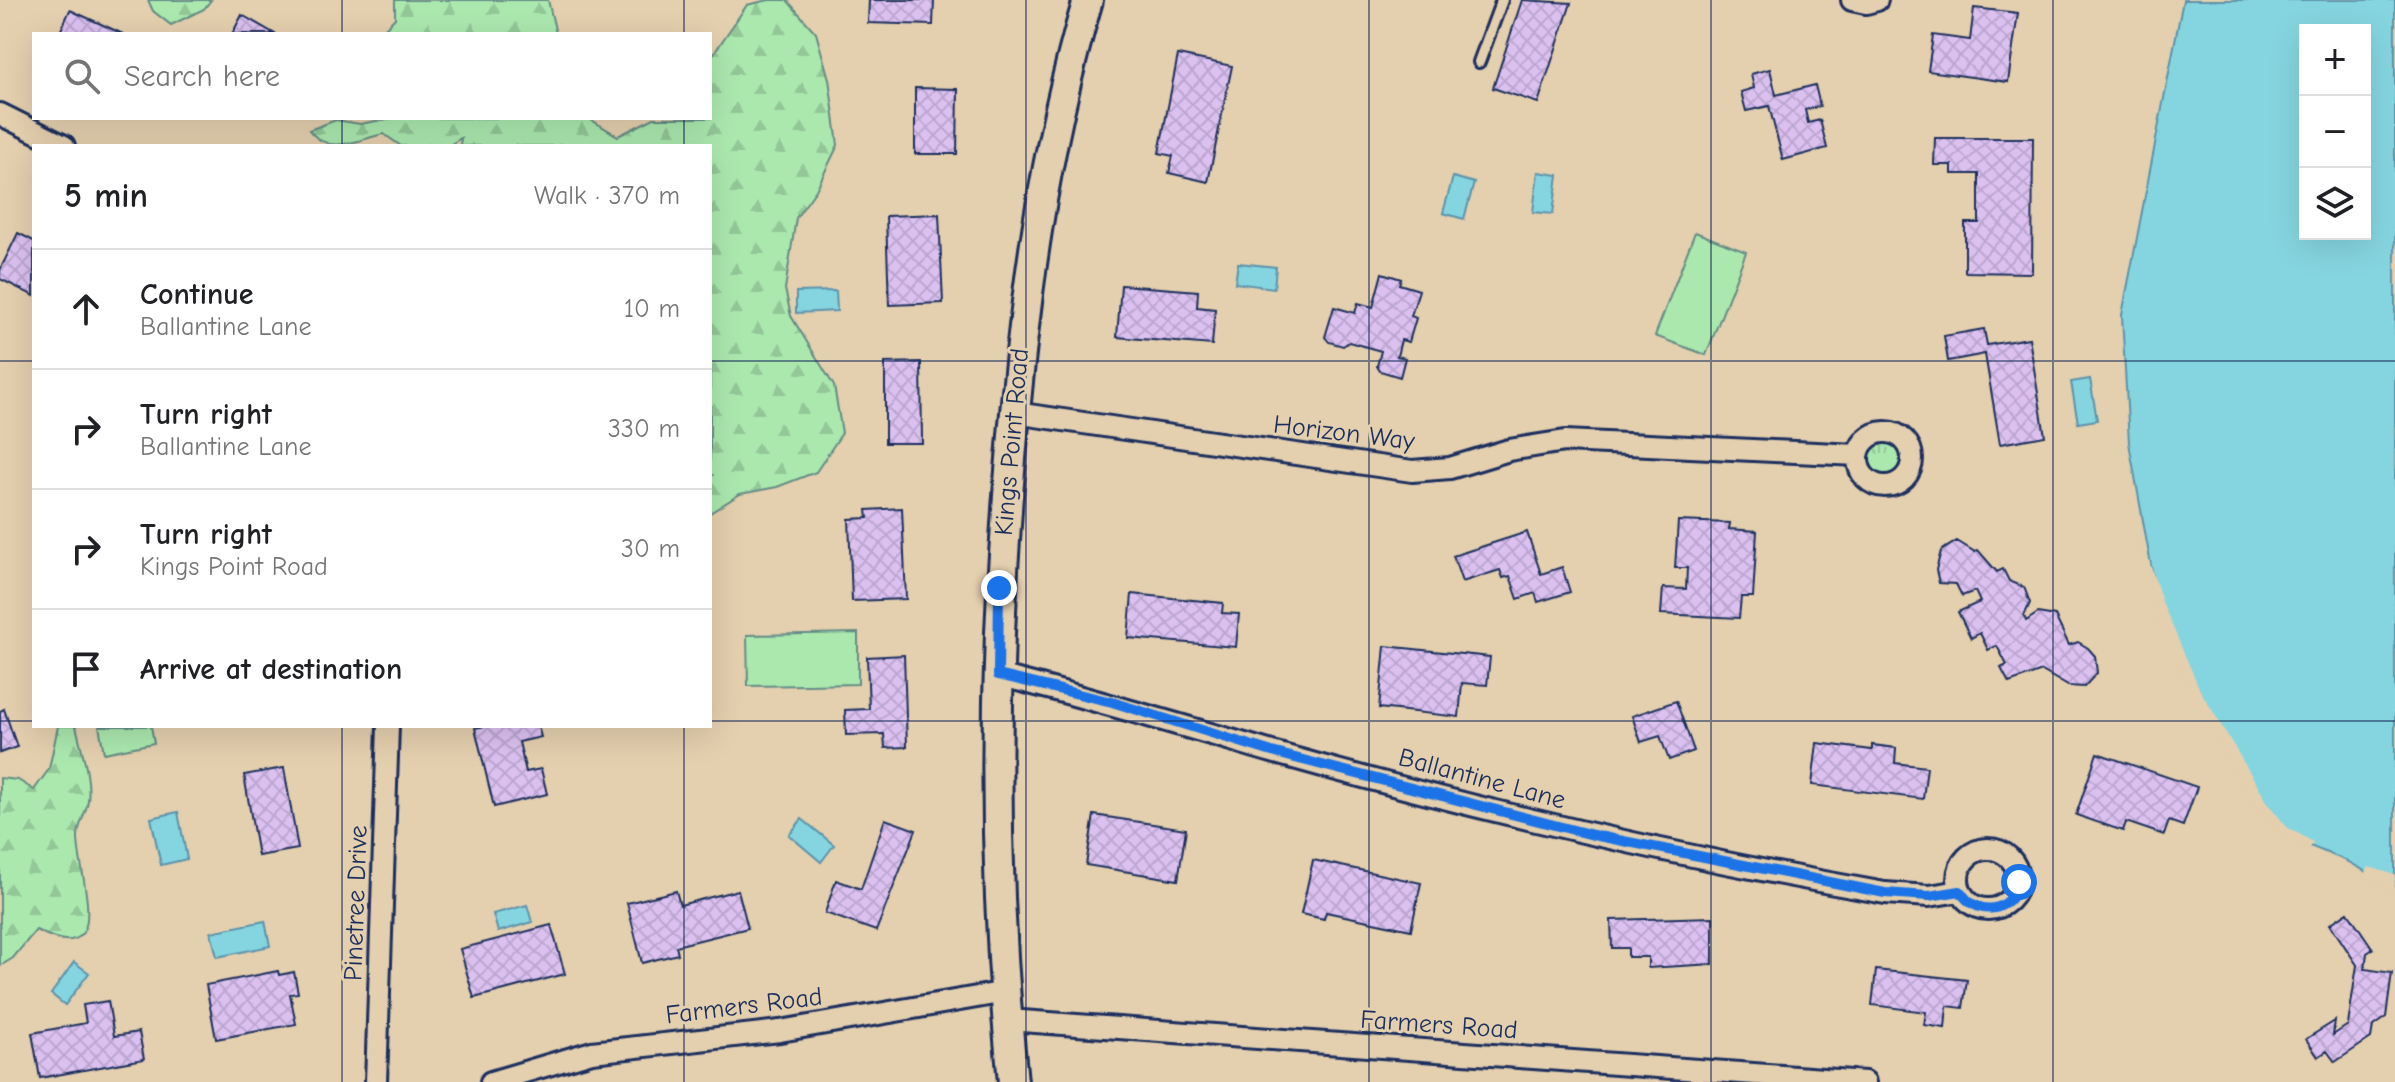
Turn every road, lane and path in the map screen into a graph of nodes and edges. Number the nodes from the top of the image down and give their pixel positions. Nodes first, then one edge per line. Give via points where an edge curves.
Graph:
1 (1088, 0) edge
2 (1502, 0) edge
3 (1852, 0) edge
4 (1877, 0) edge
5 (1479, 62) dead end
6 (0, 114) edge
7 (60, 144) edge
8 (1015, 413) junction
9 (1858, 455) dead end
10 (998, 675) junction
11 (388, 728) edge
12 (1960, 891) dead end
13 (1006, 992) junction
14 (1008, 1020) junction
15 (376, 1082) edge
16 (491, 1082) edge
17 (1013, 1082) edge
18 (1865, 1082) edge

1 - 8 main road, Kings Point Road via 1039,208
2 - 5 lane
3 - 4 street
6 - 7 street
8 - 9 street, Horizon Way via 1412,471 1450,468 1509,450 1565,441
8 - 10 main road, Kings Point Road via 999,588
10 - 12 street, Ballantine Lane via 1593,835 1885,893 1929,896
10 - 13 main road, Kings Point Road
11 - 15 street, Pinetree Drive
13 - 14 main road, Kings Point Road
13 - 16 street, Farmers Road via 780,1031 592,1052
14 - 17 main road, Kings Point Road
14 - 18 street, Farmers Road

